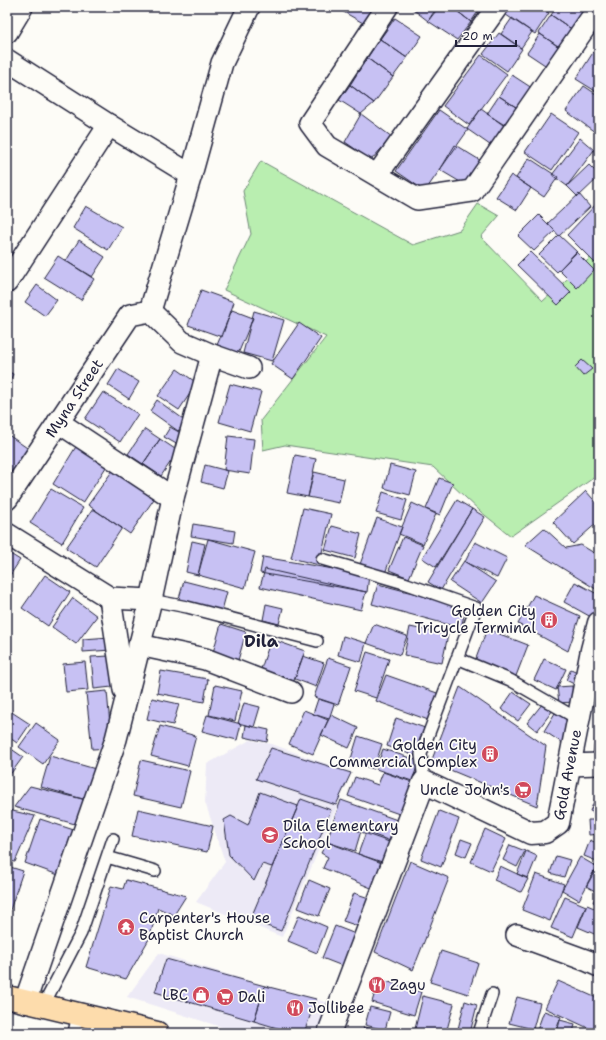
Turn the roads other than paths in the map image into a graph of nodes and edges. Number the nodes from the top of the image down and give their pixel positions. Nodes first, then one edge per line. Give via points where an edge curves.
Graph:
1 (22, 7) edge
2 (250, 7) edge
3 (387, 7) edge
4 (497, 7) edge
5 (596, 19) edge
6 (7, 32) edge
7 (7, 60) edge
8 (109, 125) junction
9 (190, 174) junction
10 (377, 175) junction
11 (7, 282) edge
12 (150, 311) junction
13 (212, 355) junction
14 (249, 368) dead end
15 (58, 422) junction
16 (173, 498) junction
17 (7, 499) edge
18 (7, 534) edge
19 (322, 559) dead end
20 (110, 598) junction
21 (151, 600) junction
22 (598, 633) edge
23 (318, 641) dead end
24 (139, 645) junction
25 (457, 658) junction
26 (291, 692) dead end
27 (125, 701) junction
28 (578, 719) junction
29 (599, 764) edge
30 (569, 765) junction
31 (424, 782) junction
32 (113, 839) dead end
33 (107, 857) junction
34 (155, 871) dead end
35 (517, 935) dead end
36 (599, 966) edge
37 (492, 994) dead end
38 (25, 1001) edge
39 (76, 1024) edge
40 (129, 1030) edge
41 (157, 1033) edge
42 (329, 1033) edge
43 (479, 1033) edge

1 - 6 street
2 - 9 street via 222,63
3 - 10 street via 310,123 327,146
4 - 10 street
5 - 10 street via 472,192 417,199
7 - 8 street
8 - 9 street
8 - 11 street
9 - 12 street
12 - 13 street via 182,342
12 - 15 street, Myna Street via 130,315
13 - 14 street
13 - 16 street
15 - 16 street
15 - 17 street, Myna Street
16 - 21 street
18 - 20 street
19 - 25 lane via 476,608
20 - 21 street
20 - 27 street
21 - 23 lane
21 - 24 street
22 - 28 street, Gold Avenue
24 - 26 street via 205,658
24 - 27 street
25 - 28 lane via 510,680
25 - 31 lane via 421,754
27 - 38 street via 116,739
28 - 30 street, Gold Avenue
29 - 30 street
30 - 31 street, Gold Avenue via 558,823 546,832 531,833
31 - 42 street
32 - 33 lane
33 - 34 lane
33 - 38 lane via 81,933
35 - 36 street
37 - 43 lane
38 - 39 highway
39 - 40 highway
40 - 41 highway

